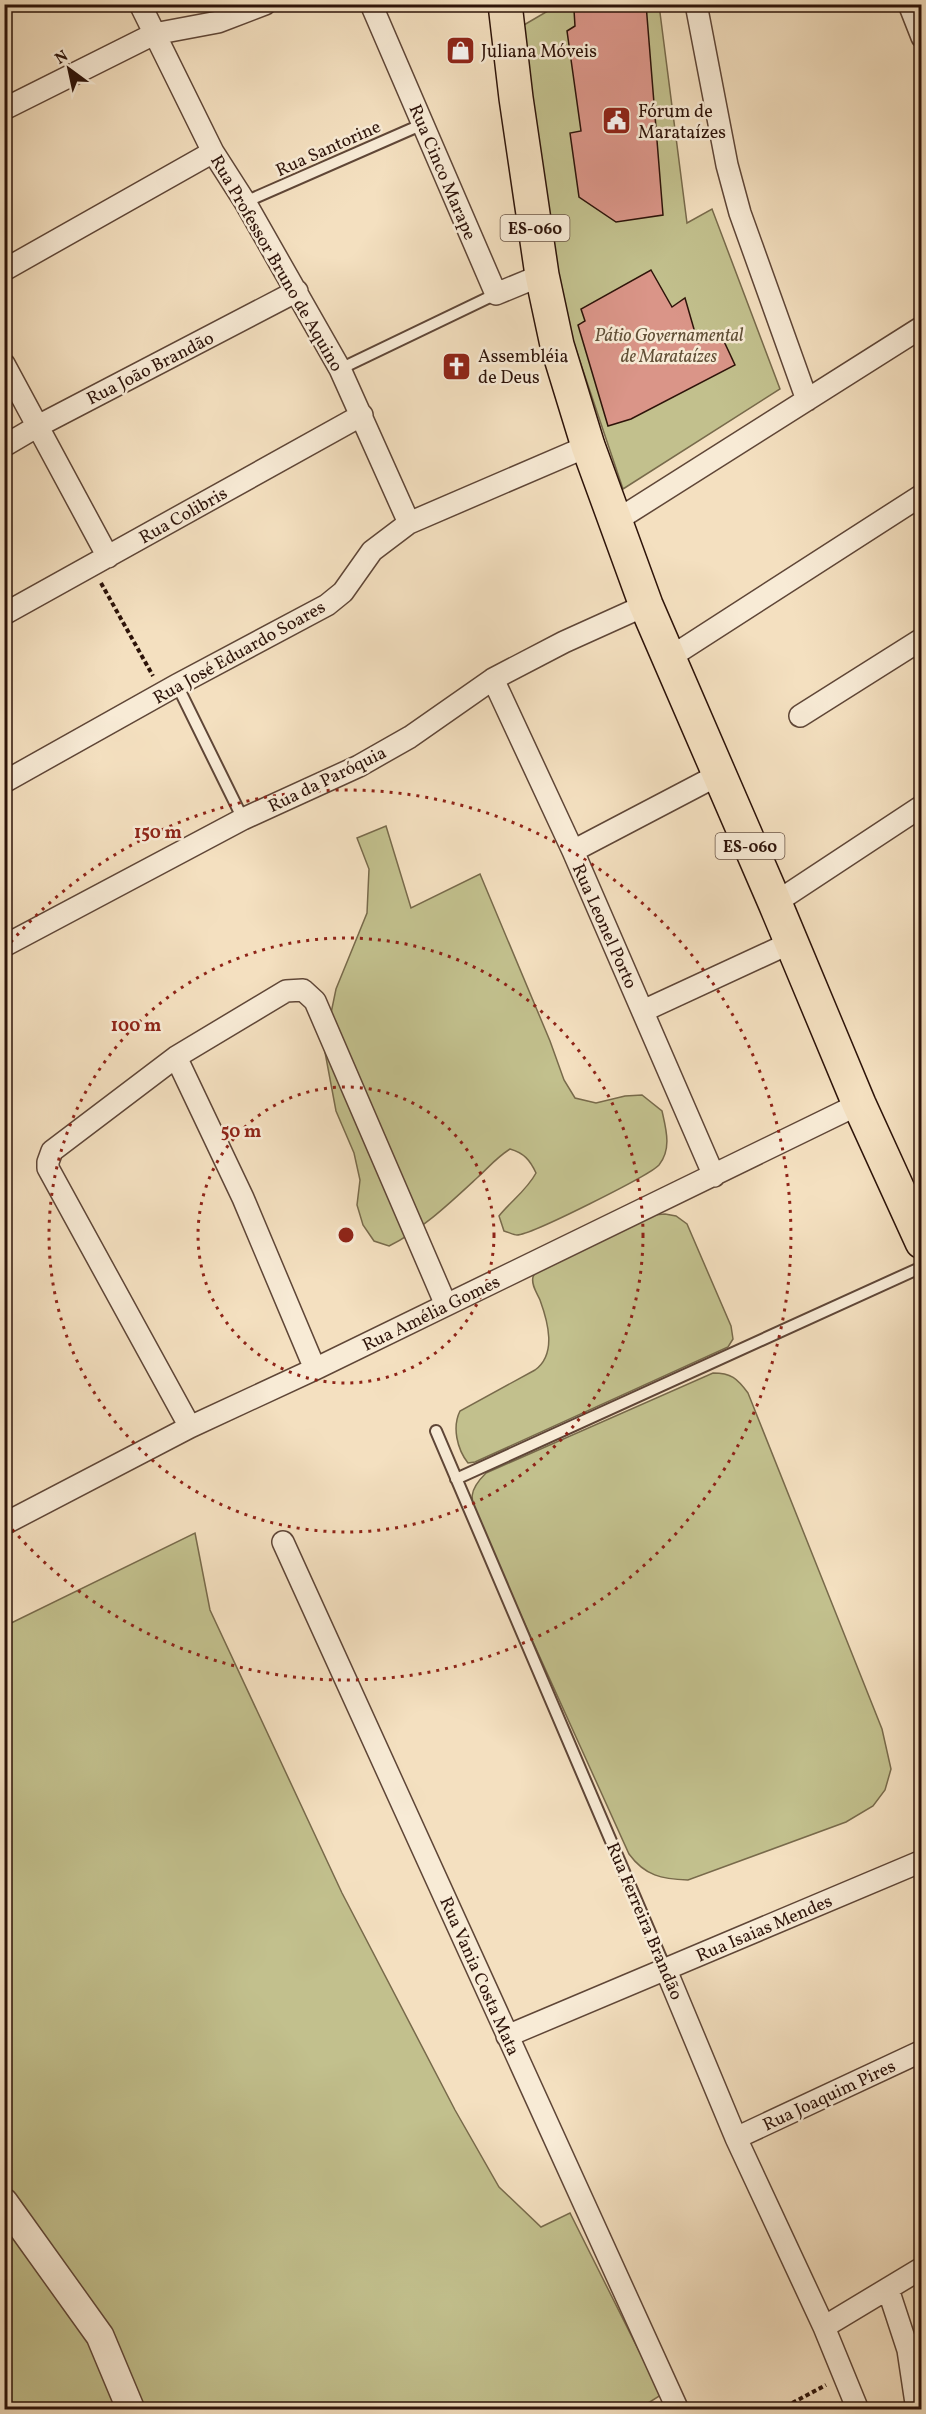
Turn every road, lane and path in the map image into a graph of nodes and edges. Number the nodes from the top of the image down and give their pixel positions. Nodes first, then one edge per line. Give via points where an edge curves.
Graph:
1 (140, 4) edge
2 (265, 4) edge
3 (370, 4) edge
4 (505, 4) edge
5 (696, 4) edge
6 (909, 4) edge
7 (153, 34) junction
8 (921, 36) edge
9 (4, 109) edge
10 (423, 124) junction
11 (213, 152) junction
12 (245, 202) junction
13 (4, 270) edge
14 (542, 275) junction
15 (297, 291) junction
16 (496, 294) junction
17 (921, 327) edge
18 (4, 364) edge
19 (340, 369) junction
20 (807, 400) junction
21 (362, 415) junction
22 (38, 426) junction
23 (4, 446) edge
24 (588, 446) junction
25 (921, 495) edge
26 (614, 522) junction
27 (409, 523) junction
28 (100, 562) junction
29 (645, 605) junction
30 (4, 614) edge
31 (921, 639) edge
32 (669, 658) junction
33 (493, 679) junction
34 (170, 689) junction
35 (800, 716) dead end
36 (718, 775) junction
37 (4, 782) edge
38 (919, 814) edge
39 (243, 819) junction
40 (573, 851) junction
41 (775, 903) junction
42 (790, 943) junction
43 (4, 946) edge
44 (642, 1011) junction
45 (176, 1057) junction
46 (859, 1104) junction
47 (714, 1176) junction
48 (921, 1242) edge
49 (921, 1267) edge
50 (446, 1305) junction
51 (315, 1369) junction
52 (190, 1427) junction
53 (436, 1431) dead end
54 (456, 1479) junction
55 (4, 1524) edge
56 (283, 1542) dead end
57 (921, 1860) edge
58 (666, 1970) junction
59 (507, 2036) junction
60 (921, 2052) edge
61 (736, 2138) junction
62 (4, 2202) edge
63 (921, 2268) edge
64 (888, 2289) junction
65 (824, 2327) junction
66 (843, 2376) junction
67 (674, 2408) edge
68 (131, 2409) edge
69 (779, 2409) edge
70 (858, 2409) edge
71 (917, 2409) edge

1 - 7 street, Rua Professor Bruno de Aquino
2 - 7 street via 218,22
3 - 10 street, Rua Cinco Marape
4 - 14 main road, ES-060
5 - 20 street via 740,213
6 - 8 street
7 - 9 street
7 - 11 street, Rua Professor Bruno de Aquino
10 - 12 lane, Rua Santorine
10 - 16 street, Rua Cinco Marape
11 - 12 street, Rua Professor Bruno de Aquino
11 - 13 street
12 - 15 street, Rua Professor Bruno de Aquino
14 - 16 street
14 - 24 main road, ES-060 via 557,345
15 - 19 street, Rua Professor Bruno de Aquino
15 - 22 street, Rua João Brandão
16 - 19 lane
17 - 20 street
18 - 22 street
19 - 21 street, Rua Professor Bruno de Aquino
20 - 26 street
21 - 27 street, Rua Professor Bruno de Aquino
21 - 28 street, Rua Colibris
22 - 23 street, Rua João Brandão
22 - 28 street
24 - 26 main road, ES-060
24 - 27 street, Rua José Eduardo Soares
25 - 32 street
26 - 29 main road, ES-060
27 - 34 street, Rua José Eduardo Soares via 372,551 344,592 327,604
28 - 30 street, Rua Colibris
28 - 34 path
29 - 32 main road, ES-060
29 - 33 street, Rua da Paróquia
31 - 35 street
32 - 36 main road, ES-060
33 - 39 street, Rua da Paróquia via 410,737 359,766
33 - 40 street, Rua Leonel Porto
34 - 37 street, Rua José Eduardo Soares
34 - 39 lane
36 - 40 street
36 - 41 main road, ES-060
38 - 41 street
39 - 43 street, Rua da Paróquia
40 - 44 street, Rua Leonel Porto
41 - 42 main road, ES-060
42 - 44 street
42 - 46 main road, ES-060
44 - 47 street, Rua Leonel Porto
45 - 50 street via 286,991 303,990 315,1001
45 - 51 street via 243,1198
45 - 52 street via 52,1151 48,1168
46 - 47 street, Rua Amélia Gomes
46 - 48 main road, ES-060
47 - 50 street, Rua Amélia Gomes
49 - 54 lane
50 - 51 street, Rua Amélia Gomes
51 - 52 street, Rua Amélia Gomes
52 - 55 street, Rua Amélia Gomes
53 - 54 lane, Rua Ferreira Brandão
54 - 58 lane, Rua Ferreira Brandão
56 - 59 street, Rua Vania Costa Mata
57 - 58 street, Rua Isaias Mendes
58 - 59 street, Rua Isaias Mendes
58 - 61 street, Rua Ferreira Brandão
59 - 67 street, Rua Vania Costa Mata
60 - 61 street, Rua Joaquim Pires
61 - 65 street, Rua Ferreira Brandão
62 - 68 street via 100,2336
63 - 64 street
64 - 65 street
64 - 71 street via 908,2350
65 - 66 street, Rua Ferreira Brandão
66 - 69 path
66 - 70 street, Rua Ferreira Brandão

